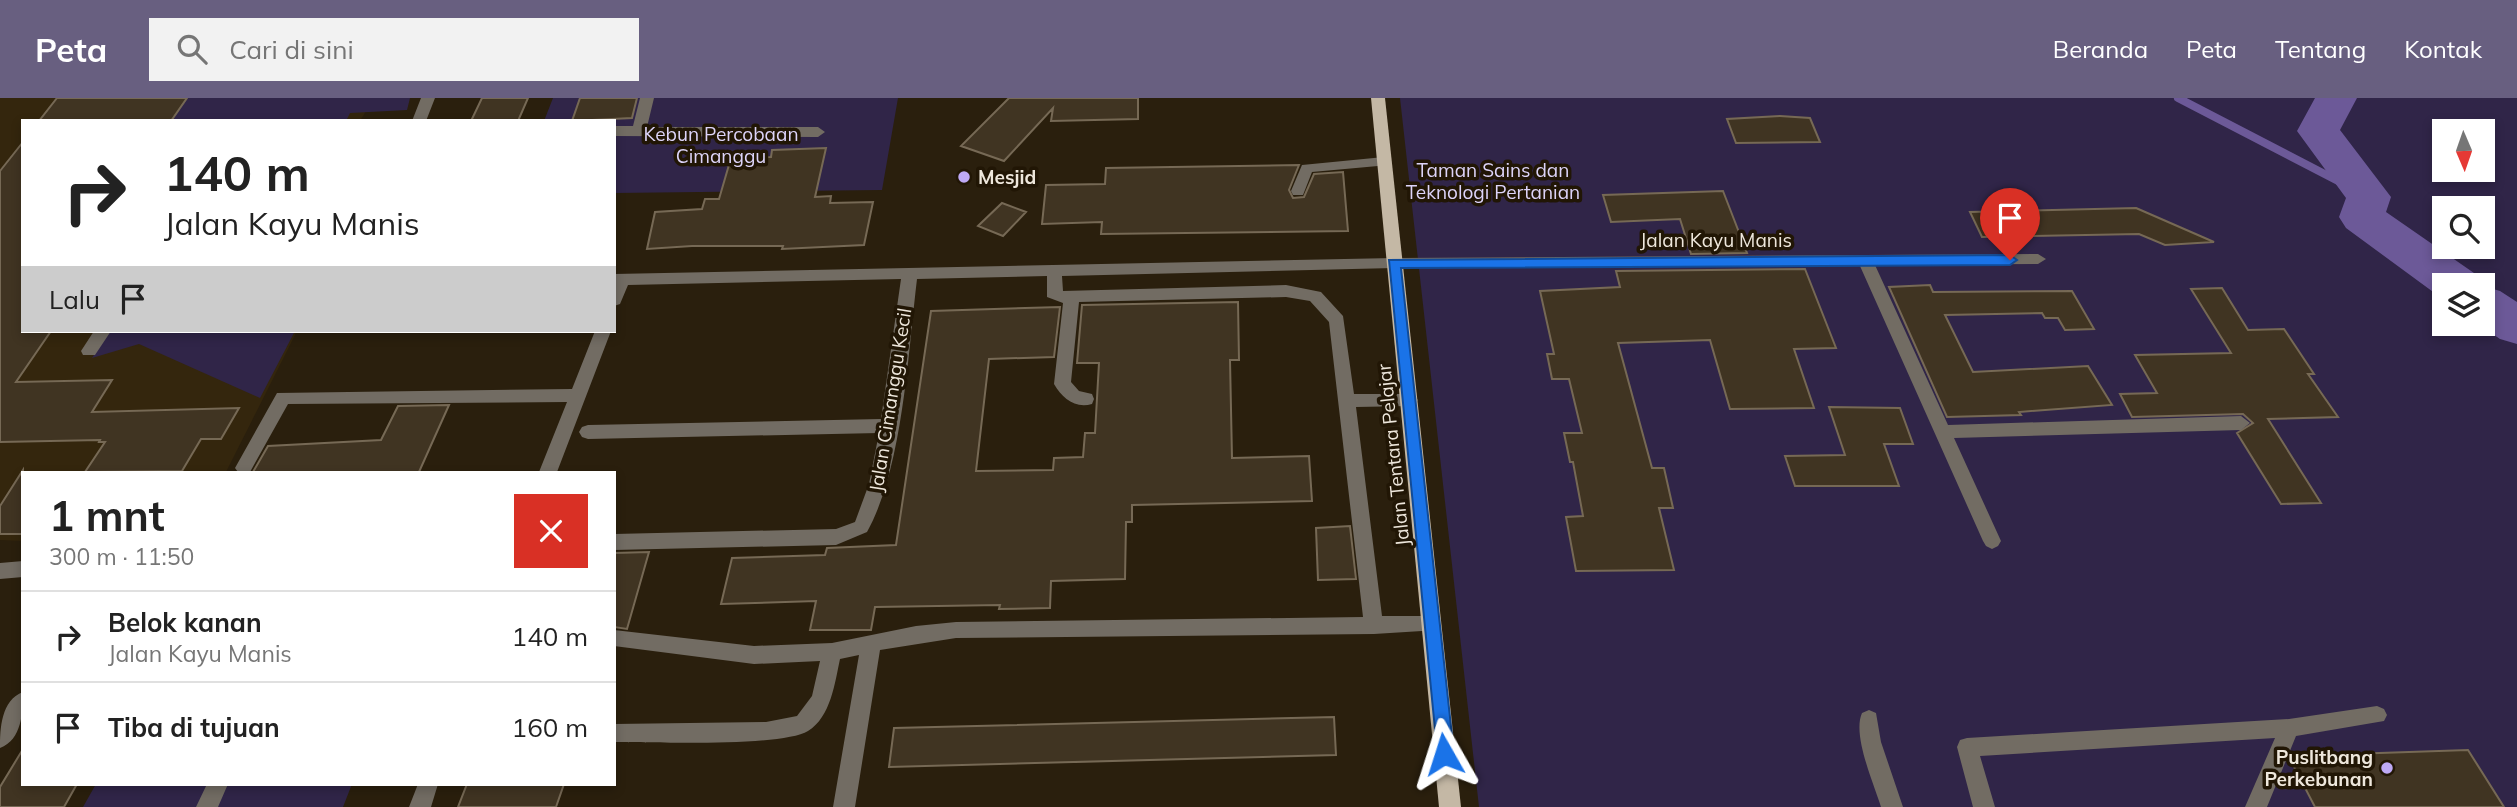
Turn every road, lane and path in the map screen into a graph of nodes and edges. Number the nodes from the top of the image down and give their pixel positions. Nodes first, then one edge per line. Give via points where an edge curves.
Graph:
1 (428, 98) edge
2 (647, 98) edge
3 (1378, 98) edge
4 (420, 119) edge
5 (616, 131) edge
6 (639, 131) junction
7 (818, 132) dead end
8 (1384, 162) junction
9 (1298, 191) dead end
10 (2038, 259) dead end
11 (1865, 260) junction
12 (1394, 263) junction
13 (1055, 270) junction
14 (910, 274) junction
15 (618, 280) edge
16 (1072, 297) junction
17 (102, 333) edge
18 (602, 333) edge
19 (89, 351) dead end
20 (578, 396) junction
21 (1086, 399) dead end
22 (1410, 400) junction
23 (1346, 401) junction
24 (2241, 423) dead end
25 (888, 426) junction
26 (588, 432) dead end
27 (1942, 432) junction
28 (244, 468) dead end
29 (548, 471) edge
30 (1992, 541) dead end
31 (616, 542) edge
32 (21, 569) edge
33 (0, 571) edge
34 (1431, 624) junction
35 (1374, 626) junction
36 (616, 638) edge
37 (871, 644) junction
38 (832, 652) junction
39 (21, 704) edge
40 (2376, 715) dead end
41 (1869, 719) dead end
42 (2289, 728) junction
43 (616, 733) edge
44 (0, 739) edge
45 (217, 786) edge
46 (427, 786) edge
47 (207, 807) edge
48 (419, 807) edge
49 (844, 807) edge
50 (1450, 807) edge
51 (1892, 807) edge
52 (1984, 807) edge
53 (2256, 807) edge

1 - 4 street
2 - 6 street
3 - 8 main road, Jalan Tentara Pelajar
5 - 6 street
6 - 7 street
8 - 9 street via 1307,168
8 - 12 main road, Jalan Tentara Pelajar
10 - 11 street, Jalan Kayu Manis
11 - 12 street, Jalan Kayu Manis
11 - 27 street
12 - 13 street
12 - 22 main road, Jalan Tentara Pelajar
13 - 14 street
13 - 16 street via 1053,293
14 - 15 street
14 - 25 street, Jalan Cimanggu Kecil
16 - 21 street via 1062,384 1074,397
16 - 23 street via 1286,291 1315,296 1337,320
17 - 19 street
18 - 20 street
20 - 28 street via 284,398
20 - 29 street
22 - 23 street
22 - 34 main road, Jalan Tentara Pelajar
23 - 35 street
24 - 27 street
25 - 26 street
25 - 31 street, Jalan Cimanggu Kecil via 872,509 860,528 836,537
27 - 30 street
32 - 33 street
34 - 35 street
34 - 50 main road, Jalan Tentara Pelajar
35 - 37 street via 957,630
36 - 38 street via 754,655
37 - 38 street
37 - 49 street
38 - 43 street via 821,699 803,724 766,732
39 - 44 street
40 - 42 street
41 - 51 street via 1871,742
42 - 52 street via 1967,747
42 - 53 street
45 - 47 street
46 - 48 street

